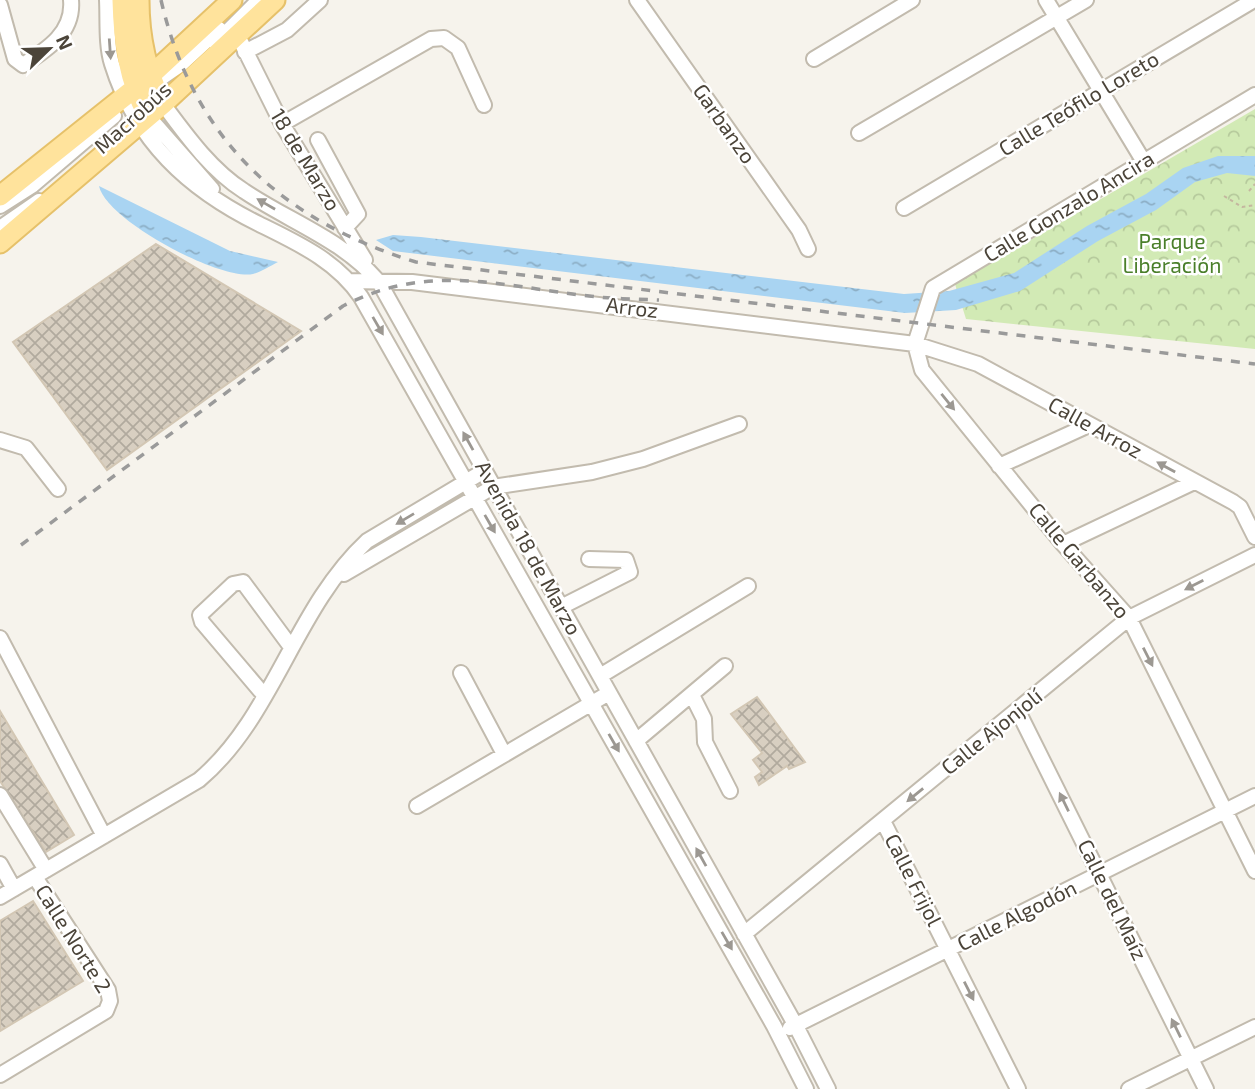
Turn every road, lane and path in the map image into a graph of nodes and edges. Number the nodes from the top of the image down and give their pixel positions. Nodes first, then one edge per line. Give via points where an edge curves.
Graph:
1 (71, 0) edge
2 (107, 0) edge
3 (122, 0) edge
4 (139, 0) edge
5 (248, 0) edge
6 (258, 0) edge
7 (275, 0) edge
8 (320, 0) edge
9 (637, 0) edge
10 (912, 0) edge
11 (1046, 0) edge
12 (1087, 0) edge
13 (1254, 0) edge
14 (0, 5) edge
15 (1057, 18) junction
16 (232, 20) edge
17 (814, 59) dead end
18 (1101, 91) junction
19 (1255, 95) edge
20 (143, 100) junction
21 (484, 105) dead end
22 (282, 124) junction
23 (859, 133) dead end
24 (318, 140) dead end
25 (1144, 162) junction
26 (1255, 184) edge
27 (1249, 191) dead end
28 (0, 196) edge
29 (1224, 196) dead end
30 (1255, 205) edge
31 (0, 206) edge
32 (904, 208) dead end
33 (0, 228) edge
34 (345, 228) junction
35 (0, 243) edge
36 (808, 249) dead end
37 (348, 281) junction
38 (379, 282) junction
39 (915, 344) junction
40 (739, 424) dead end
41 (1089, 425) junction
42 (0, 440) edge
43 (999, 466) junction
44 (484, 471) junction
45 (466, 482) junction
46 (1194, 482) junction
47 (493, 487) junction
48 (58, 489) dead end
49 (475, 498) junction
50 (1255, 537) edge
51 (1063, 544) junction
52 (1255, 555) edge
53 (589, 559) dead end
54 (337, 578) junction
55 (748, 586) dead end
56 (561, 607) junction
57 (1129, 618) junction
58 (0, 638) edge
59 (291, 647) junction
60 (725, 666) dead end
61 (461, 673) dead end
62 (600, 676) junction
63 (609, 693) junction
64 (264, 695) junction
65 (692, 695) junction
66 (591, 703) junction
67 (1018, 711) junction
68 (636, 741) junction
69 (505, 754) junction
70 (730, 791) dead end
71 (0, 794) edge
72 (1255, 796) edge
73 (417, 806) dead end
74 (1225, 811) junction
75 (883, 821) junction
76 (104, 836) junction
77 (0, 864) edge
78 (1255, 871) edge
79 (40, 873) junction
80 (1099, 874) junction
81 (14, 889) junction
82 (0, 897) edge
83 (744, 934) junction
84 (948, 950) junction
85 (796, 1026) junction
86 (1255, 1027) edge
87 (778, 1032) junction
88 (1191, 1058) junction
89 (0, 1074) edge
90 (806, 1089) edge
91 (828, 1089) edge
92 (1018, 1089) edge
93 (1129, 1089) edge
94 (1206, 1089) edge

1 - 14 street via 67,29 23,65 15,59
2 -> 20 street via 111,61
3 - 20 main road via 127,54
4 - 20 main road
5 - 16 street
6 - 16 street
7 - 16 main road
8 - 16 street via 287,30
9 - 36 street, Garbanzo
10 - 17 street
11 - 15 street
12 - 15 street
13 - 18 street, Calle Teófilo Loreto
15 - 18 street
15 - 23 street
16 - 20 main road
16 - 20 main road
16 - 22 street, 18 de Marzo
18 - 25 street
18 - 32 street, Calle Teófilo Loreto
19 - 25 street, Calle Gonzalo Ancira
20 - 28 main road
20 - 31 street, Macrobús
20 - 33 street, Macrobús via 44,197
20 - 35 main road
20 - 37 street, Avenida 18 de Marzo via 232,211 328,261
38 -> 20 street, Avenida 18 de Marzo via 345,249 242,190
21 - 22 street via 458,48 452,40 438,37
22 - 34 street, 18 de Marzo
24 - 34 street via 358,214
25 - 39 street, Calle Gonzalo Ancira via 933,288
26 - 27 path
29 - 30 path via 1242,207
34 - 38 street, 18 de Marzo
37 - 38 street, Arroz
37 -> 45 street, Avenida 18 de Marzo via 364,301
38 - 39 street, Arroz via 412,282
44 -> 38 street, Avenida 18 de Marzo
39 - 41 street, Calle Arroz via 978,364
39 -> 43 street, Calle Garbanzo via 922,370
40 - 47 street via 643,459
41 - 43 street
46 -> 41 street, Calle Arroz
42 - 48 street via 26,448
43 - 51 street, Calle Garbanzo
44 - 45 street
44 - 47 street, Avenida 18 de Marzo
45 - 49 street, Avenida 18 de Marzo
45 -> 54 street via 368,541
46 - 50 street, Calle Arroz via 1240,507
46 - 51 street
47 - 49 street
47 - 56 street, Avenida 18 de Marzo
49 - 54 street
49 -> 66 street, Avenida 18 de Marzo
51 - 57 street, Calle Garbanzo
52 -> 57 street, Calle Ajonjolí
53 - 56 street via 626,560 630,572
54 - 59 street
55 - 62 street
56 - 62 street, Avenida 18 de Marzo
57 - 67 street, Calle Ajonjolí
57 -> 74 street, Calle Garbanzo
58 - 76 street
59 - 64 street
59 - 64 street via 243,582 233,584 200,615
60 - 65 street
61 - 69 street
62 - 63 street, Avenida 18 de Marzo
63 - 66 street
63 - 68 street, Avenida 18 de Marzo
64 - 76 street via 220,762 199,780
65 - 68 street
65 - 70 street via 704,719 705,742
66 - 69 street
66 -> 87 street, Avenida 18 de Marzo
67 -> 75 street, Calle Ajonjolí
80 -> 67 street, Calle del Maíz
83 -> 68 street, Avenida 18 de Marzo
69 - 73 street
71 - 79 street, Calle Norte 2
72 - 74 street, Calle Algodón
74 - 78 street, Calle Garbanzo
74 - 80 street, Calle Algodón
75 - 83 street, Calle Ajonjolí
75 - 84 street, Calle Frijol
76 - 79 street
77 - 81 street
79 - 81 street
79 - 89 street, Calle Norte 2 via 108,990 110,1001 106,1011
80 - 84 street, Calle Algodón
88 -> 80 street, Calle del Maíz
81 - 82 street
83 - 85 street, Avenida 18 de Marzo
84 - 85 street, Calle Algodón
84 -> 92 street, Calle Frijol
85 - 87 street, Calle Algodón
85 - 91 street, Avenida 18 de Marzo
86 - 88 street
87 - 90 street, Avenida 18 de Marzo
88 - 93 street
88 - 94 street, Calle del Maíz

